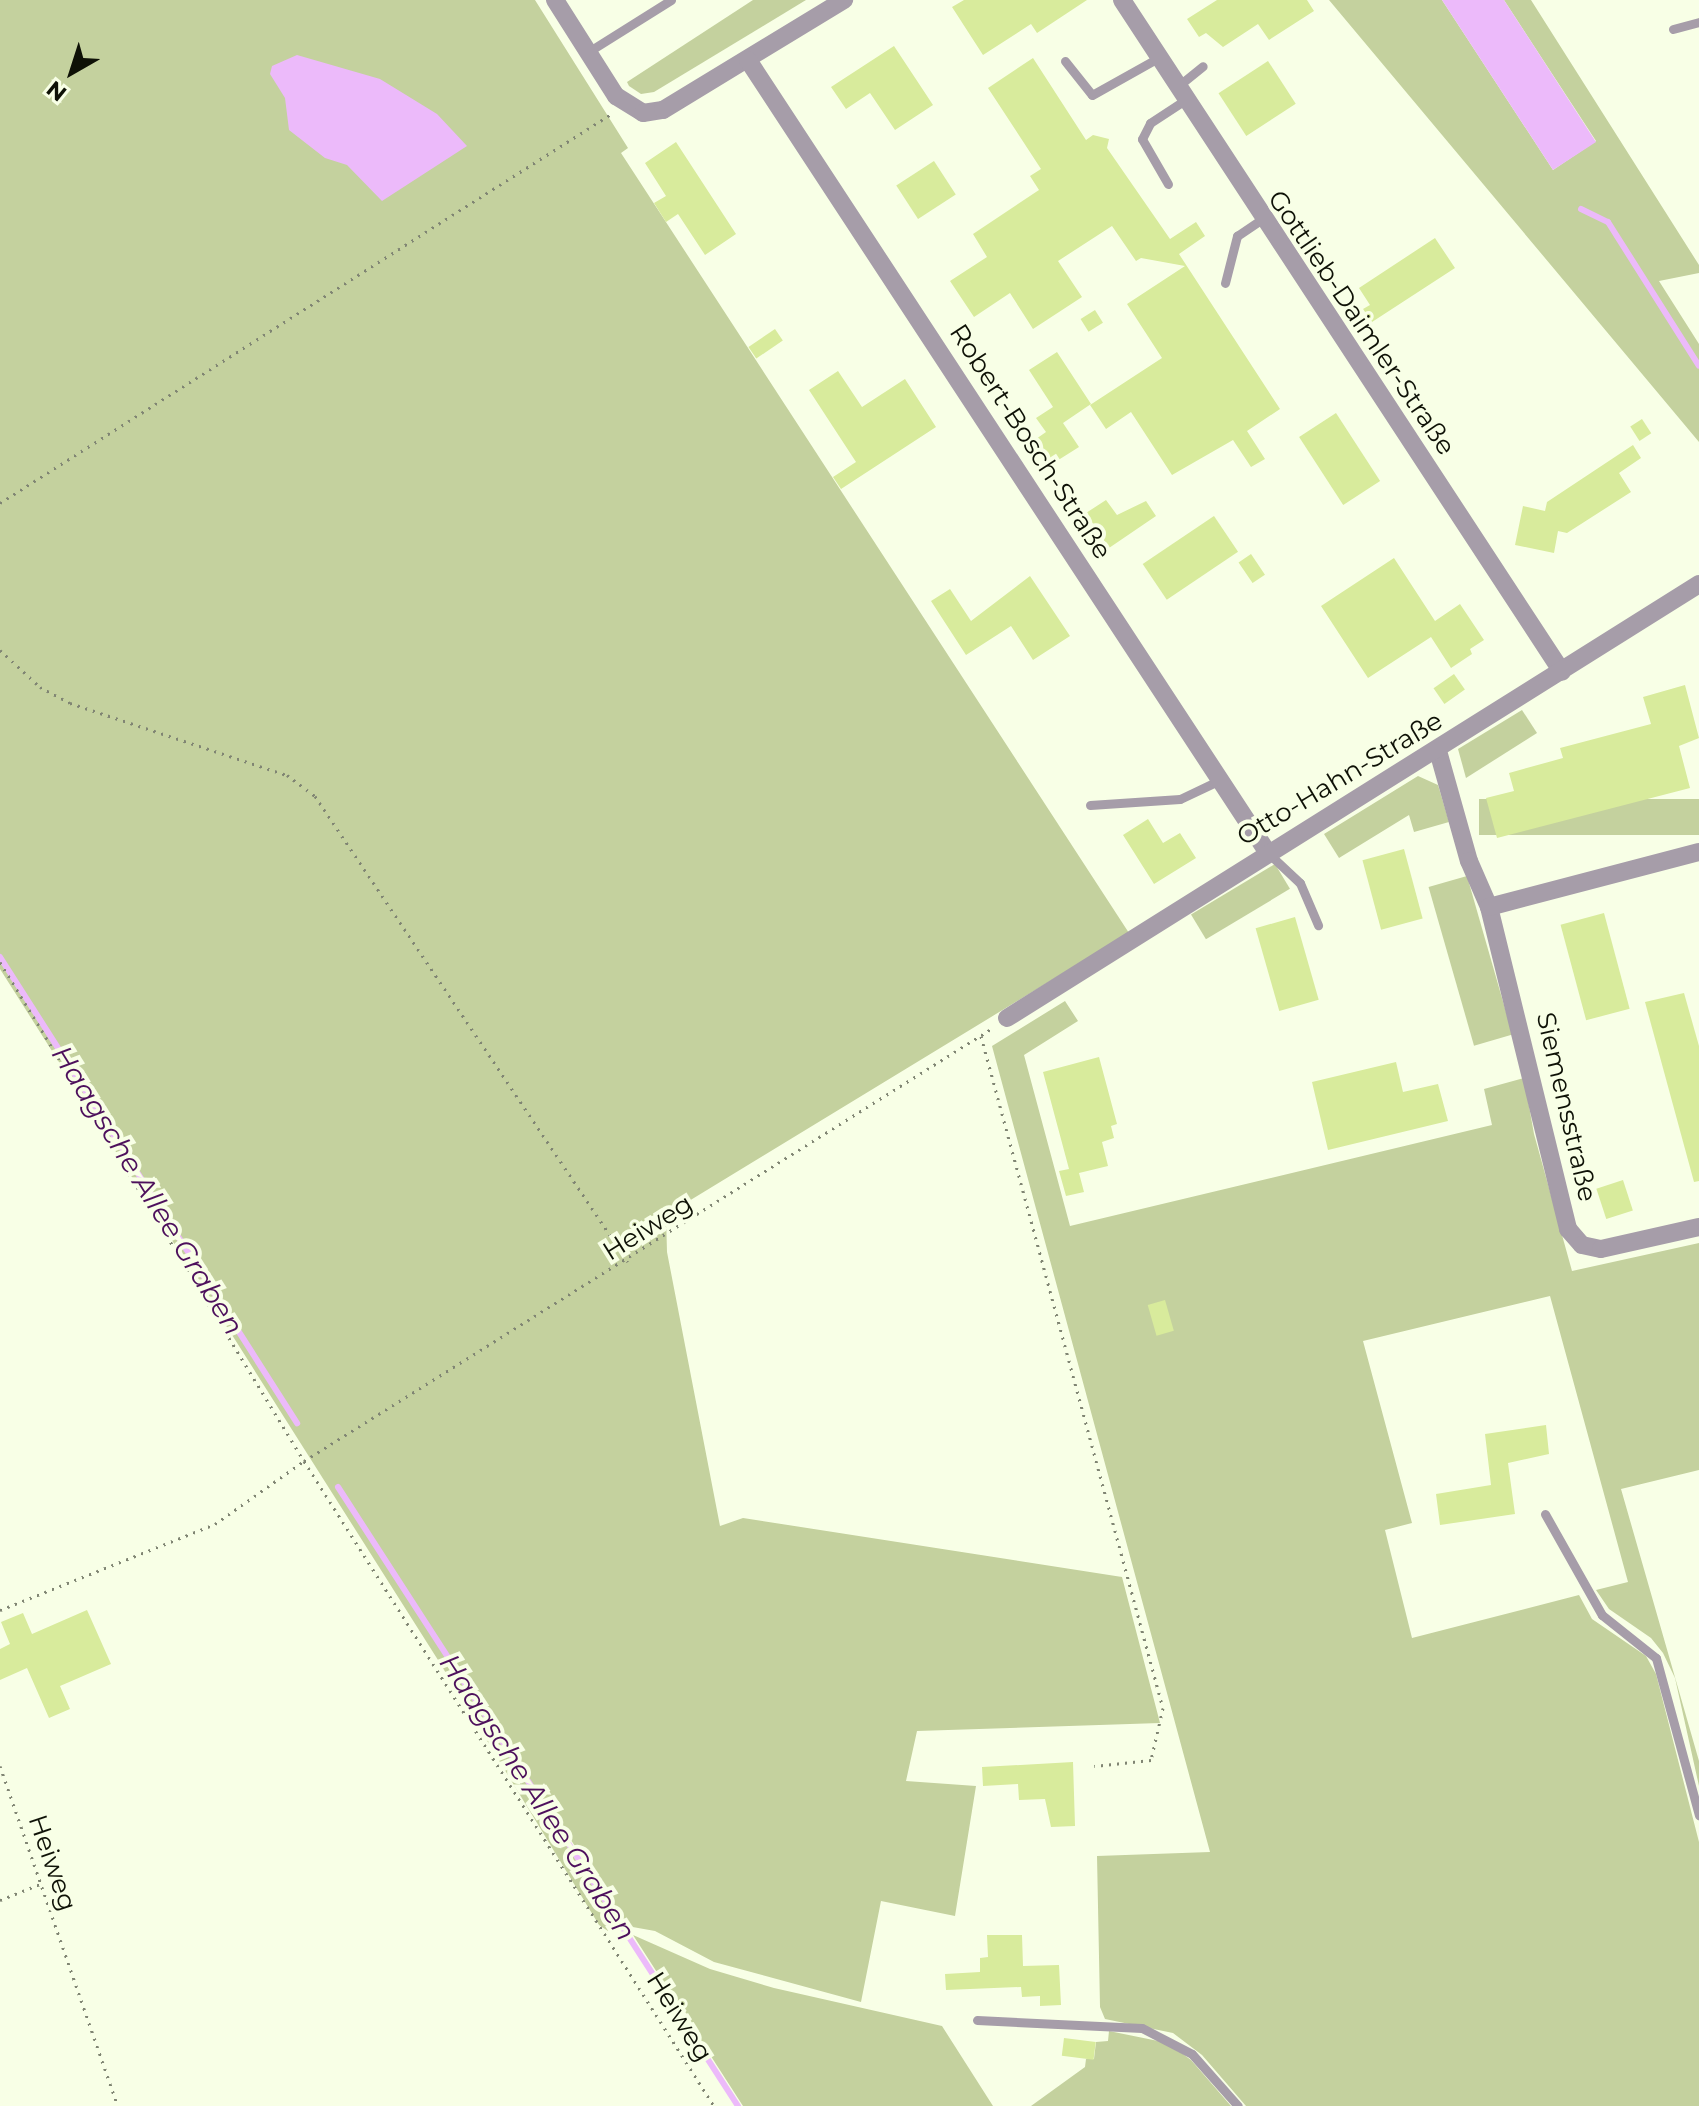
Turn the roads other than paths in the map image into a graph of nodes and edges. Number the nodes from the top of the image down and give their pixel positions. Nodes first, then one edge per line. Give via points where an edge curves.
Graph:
1 (555, 0) edge
2 (671, 0) edge
3 (844, 0) edge
4 (1122, 0) edge
5 (1699, 22) edge
6 (1673, 29) dead end
7 (588, 52) junction
8 (1158, 58) junction
9 (748, 60) junction
10 (1065, 61) dead end
11 (1203, 66) dead end
12 (1181, 94) junction
13 (1168, 184) dead end
14 (1261, 220) junction
15 (1225, 283) dead end
16 (1699, 584) edge
17 (1562, 672) junction
18 (1438, 751) junction
19 (1220, 780) junction
20 (1090, 805) dead end
21 (1699, 852) edge
22 (1268, 853) junction
23 (1489, 907) junction
24 (1318, 925) dead end
25 (1007, 1018) road end
26 (1699, 1227) edge
27 (1545, 1514) dead end
28 (1699, 1815) edge
29 (977, 2020) dead end
30 (1238, 2106) edge

1 - 7 street
2 - 7 lane
3 - 9 street
4 - 8 street, Gottlieb-Daimler-Straße
5 - 6 lane
7 - 9 street via 625,105 643,113 663,110
8 - 10 lane via 1092,95
8 - 12 street, Gottlieb-Daimler-Straße
9 - 19 street, Robert-Bosch-Straße
11 - 12 lane
12 - 13 lane via 1150,123 1142,139
12 - 14 street, Gottlieb-Daimler-Straße
14 - 15 lane via 1237,236
14 - 17 street, Gottlieb-Daimler-Straße
16 - 17 street, Otto-Hahn-Straße
17 - 18 street, Otto-Hahn-Straße
18 - 22 street, Otto-Hahn-Straße
18 - 23 street, Siemensstraße via 1469,861
19 - 20 lane via 1180,799
19 - 22 street, Robert-Bosch-Straße
21 - 23 street
22 - 24 lane via 1300,883
22 - 25 street, Otto-Hahn-Straße
23 - 26 street, Siemensstraße via 1539,1097 1543,1141 1574,1238 1601,1249
27 - 28 lane via 1602,1615 1656,1658
29 - 30 lane via 1142,2028 1192,2054

